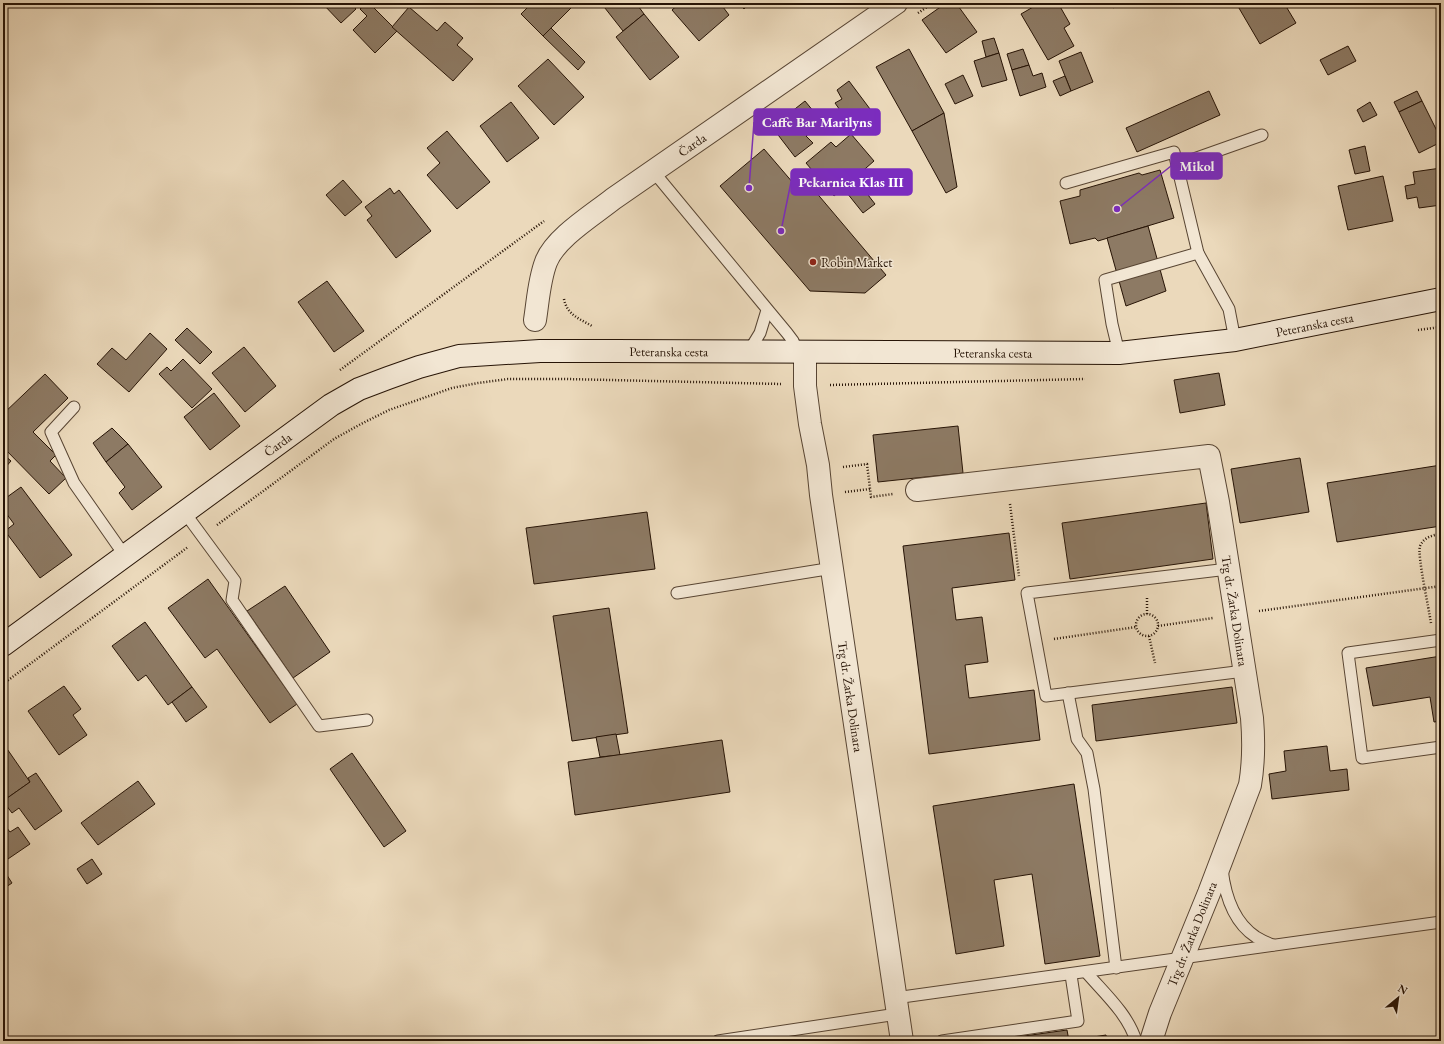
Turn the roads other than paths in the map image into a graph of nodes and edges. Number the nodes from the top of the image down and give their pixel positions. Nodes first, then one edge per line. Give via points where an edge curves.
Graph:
1 (896, 3) edge
2 (1262, 135) dead end
3 (1177, 165) junction
4 (653, 171) junction
5 (1066, 183) dead end
6 (1198, 253) junction
7 (1441, 299) edge
8 (767, 310) junction
9 (535, 320) dead end
10 (1235, 340) junction
11 (540, 351) joint
12 (750, 351) junction
13 (801, 351) junction
14 (1119, 353) junction
15 (74, 407) dead end
16 (917, 490) road end
17 (185, 513) junction
18 (125, 556) junction
19 (833, 568) junction
20 (1228, 569) junction
21 (677, 593) dead end
22 (1438, 641) edge
23 (3, 646) edge
24 (1244, 671) junction
25 (1068, 693) junction
26 (367, 720) dead end
27 (1441, 747) edge
28 (1222, 860) junction
29 (1441, 922) edge
30 (1273, 945) junction
31 (1183, 958) junction
32 (1116, 968) junction
33 (1086, 972) junction
34 (1071, 974) junction
35 (896, 1006) junction
36 (718, 1041) edge
37 (902, 1041) edge
38 (942, 1041) edge
39 (1136, 1041) edge
40 (1152, 1041) edge

1 - 4 street, Čarda
2 - 3 lane
3 - 5 lane via 1174,152
3 - 6 lane
4 - 8 lane
4 - 9 street, Čarda via 613,199 551,251 546,262
6 - 10 lane via 1229,309
6 - 14 lane via 1105,280
7 - 10 street, Peteranska cesta
8 - 12 lane via 760,333
8 - 13 lane
10 - 14 street, Peteranska cesta
11 - 12 street, Peteranska cesta
11 - 17 street, Čarda via 459,356 419,367 359,389 331,405
12 - 13 street, Peteranska cesta
13 - 14 street, Peteranska cesta
13 - 19 street, Trg dr. Žarka Dolinara
15 - 18 lane via 51,432 74,483
16 - 20 street, Trg dr. Žarka Dolinara via 1209,456
17 - 18 street, Čarda
17 - 26 lane via 235,581 232,600 319,726
18 - 23 street, Čarda
19 - 21 lane
19 - 35 street, Trg dr. Žarka Dolinara
20 - 24 street, Trg dr. Žarka Dolinara
20 - 25 lane via 1027,593 1046,696
22 - 27 lane via 1348,653 1362,758
24 - 25 lane
24 - 28 street, Trg dr. Žarka Dolinara via 1252,718 1253,768 1250,785
25 - 32 lane via 1078,739 1087,754 1094,789
28 - 30 lane via 1225,891 1231,908 1242,924 1256,937
28 - 31 street, Trg dr. Žarka Dolinara
29 - 30 lane
30 - 31 lane
31 - 32 lane
31 - 40 street, Trg dr. Žarka Dolinara via 1160,1013
32 - 33 lane
33 - 34 lane
33 - 39 lane via 1114,1003
34 - 35 lane
34 - 38 lane via 1078,1022
35 - 36 lane
35 - 37 street, Trg dr. Žarka Dolinara

